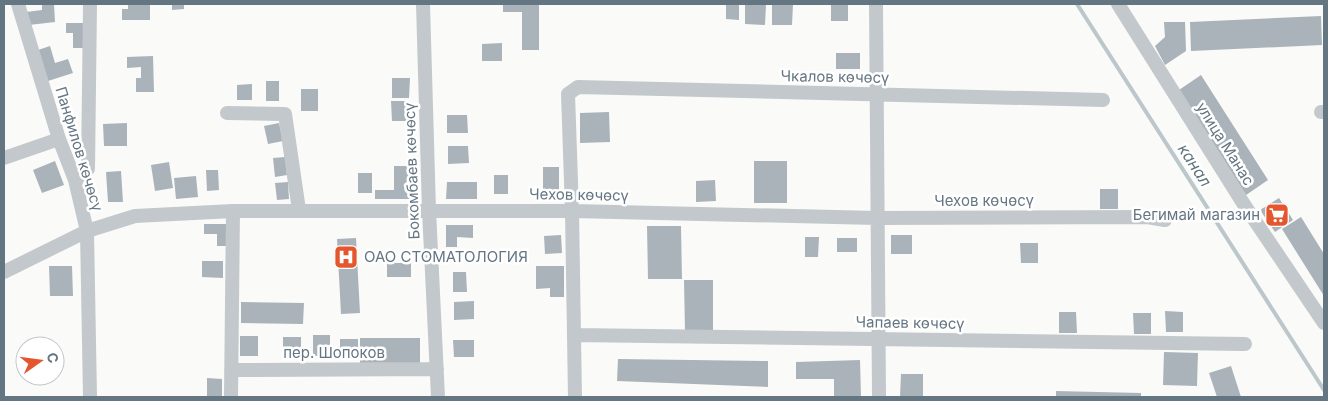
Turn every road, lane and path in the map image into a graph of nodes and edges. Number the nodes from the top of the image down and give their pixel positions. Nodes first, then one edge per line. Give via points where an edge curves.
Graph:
1 (18, 4) edge
2 (90, 4) edge
3 (423, 4) edge
4 (876, 4) edge
5 (1118, 4) edge
6 (876, 94) junction
7 (1103, 100) dead end
8 (227, 113) dead end
9 (59, 139) junction
10 (4, 158) edge
11 (75, 180) junction
12 (233, 210) junction
13 (299, 210) junction
14 (430, 210) junction
15 (572, 211) junction
16 (877, 218) junction
17 (1165, 220) dead end
18 (87, 231) junction
19 (4, 272) edge
20 (1324, 324) edge
21 (574, 335) junction
22 (879, 339) junction
23 (1245, 344) dead end
24 (437, 369) junction
25 (231, 370) junction
26 (90, 397) edge
27 (231, 397) edge
28 (438, 397) edge
29 (575, 397) edge
30 (878, 397) edge

1 - 9 street, Панфилов көчөсү
2 - 11 street via 88,169
3 - 14 street, Бокомбаев көчөсү
4 - 6 street
5 - 20 street, улица Манас via 1243,203
6 - 7 street, Чкалов көчөсү
6 - 15 street, Чкалов көчөсү via 578,87 568,94
6 - 16 street
8 - 13 street via 285,114
9 - 10 street
9 - 11 street, Панфилов көчөсү
11 - 18 street, Панфилов көчөсү
12 - 13 street, Чехов көчөсү
12 - 18 street, Чехов көчөсү via 135,216
12 - 25 street
13 - 14 street, Чехов көчөсү
14 - 15 street, Чехов көчөсү
14 - 24 street, Бокомбаев көчөсү
15 - 16 street, Чехов көчөсү
15 - 21 street
16 - 17 street, Чехов көчөсү via 1147,217
16 - 22 street
18 - 19 street, Чехов көчөсү
18 - 26 street, Панфилов көчөсү
21 - 22 street, Чапаев көчөсү
21 - 29 street
22 - 23 street, Чапаев көчөсү
22 - 30 street
24 - 25 street, пер. Шопоков
24 - 28 street, Бокомбаев көчөсү
25 - 27 street

